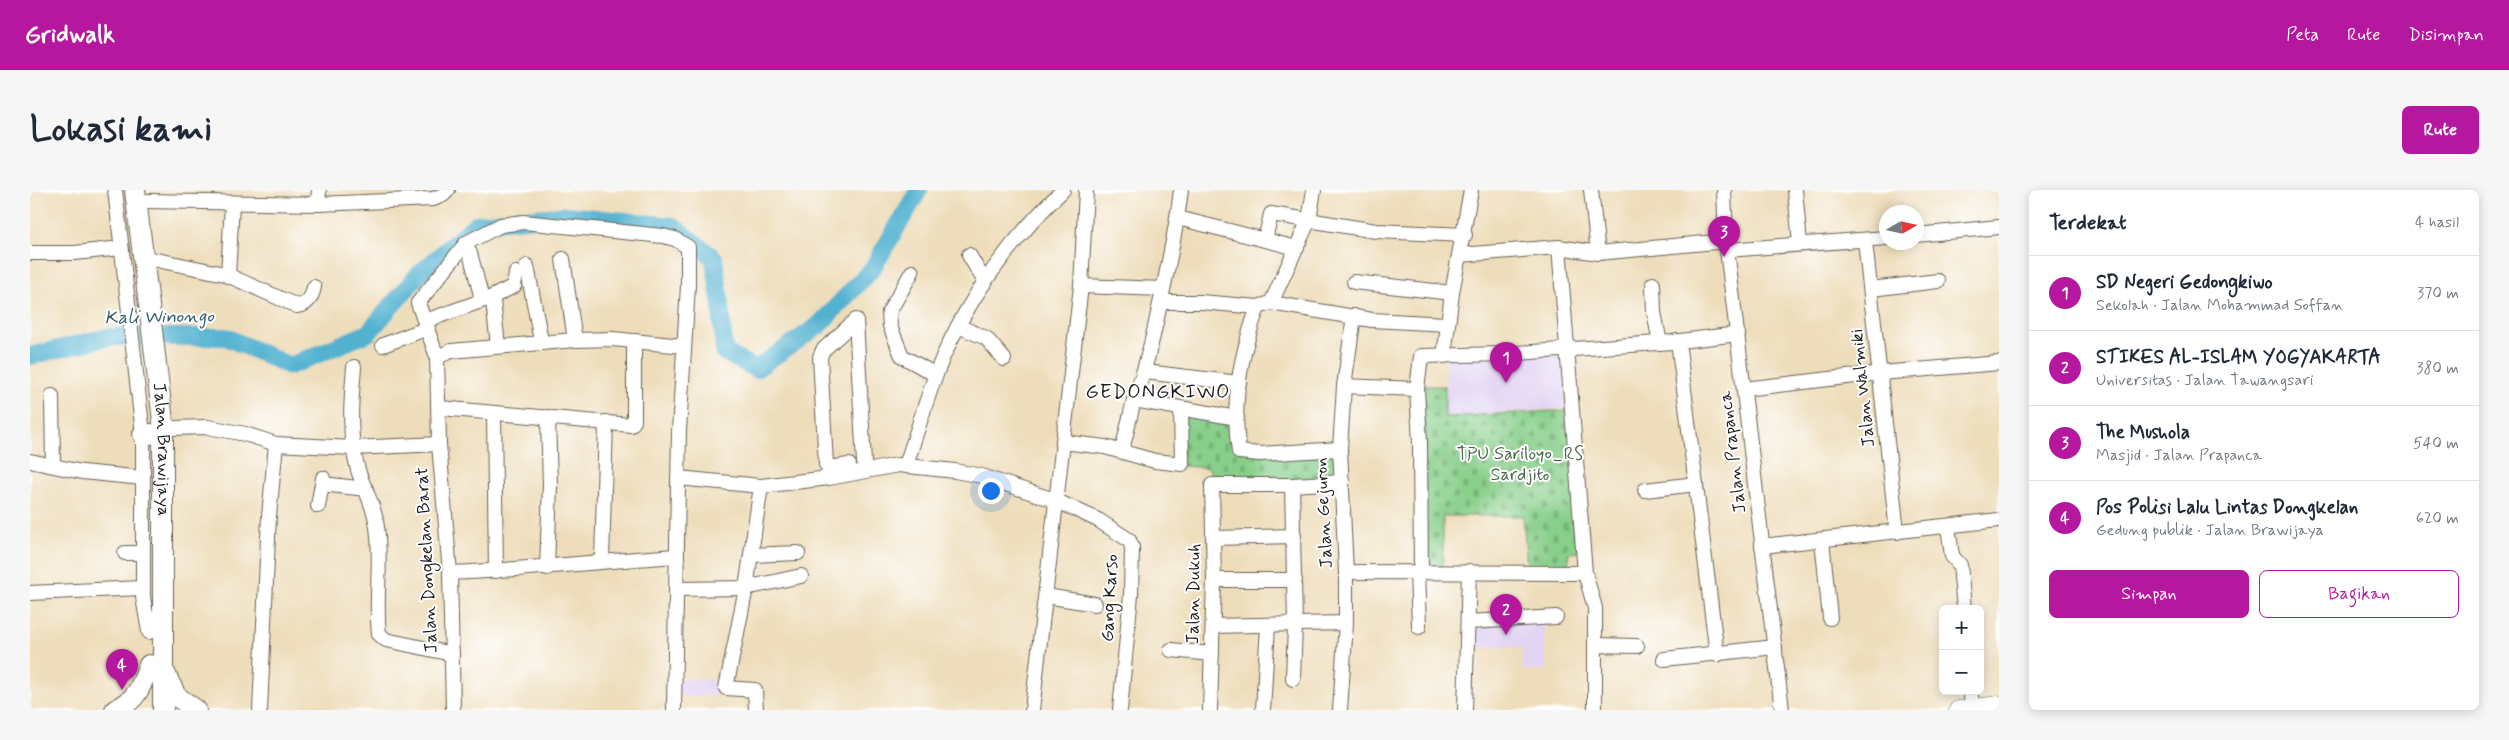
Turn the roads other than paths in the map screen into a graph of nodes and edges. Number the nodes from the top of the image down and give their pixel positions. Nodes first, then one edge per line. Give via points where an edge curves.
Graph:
1 (115, 190) edge
2 (124, 190) edge
3 (319, 190) edge
4 (448, 190) edge
5 (1063, 190) edge
6 (1086, 190) edge
7 (1181, 190) edge
8 (1314, 190) edge
9 (1471, 190) edge
10 (1592, 190) edge
11 (1724, 190) edge
12 (1796, 190) edge
13 (141, 194) edge
14 (232, 204) junction
15 (318, 204) junction
16 (1178, 218) junction
17 (1309, 220) junction
18 (1999, 228) edge
19 (1924, 234) edge
20 (1465, 235) junction
21 (1879, 239) edge
22 (1265, 240) junction
23 (1866, 241) junction
24 (1800, 244) junction
25 (1727, 246) junction
26 (121, 248) junction
27 (1296, 248) junction
28 (1559, 248) junction
29 (1598, 252) junction
30 (30, 253) edge
31 (470, 254) dead end
32 (969, 255) dead end
33 (1460, 255) junction
34 (152, 259) junction
35 (563, 259) dead end
36 (912, 272) dead end
37 (228, 276) junction
38 (1938, 281) dead end
39 (985, 282) junction
40 (1354, 282) dead end
41 (140, 283) junction
42 (1653, 284) dead end
43 (1082, 286) junction
44 (314, 287) dead end
45 (1871, 289) junction
46 (1452, 293) junction
47 (1162, 296) junction
48 (486, 298) junction
49 (1264, 305) junction
50 (1354, 316) junction
51 (427, 324) junction
52 (1448, 324) junction
53 (958, 326) junction
54 (1738, 334) junction
55 (575, 340) junction
56 (541, 341) junction
57 (634, 341) junction
58 (1678, 341) junction
59 (1660, 343) junction
60 (383, 345) dead end
61 (498, 346) junction
62 (683, 346) junction
63 (1567, 349) junction
64 (1444, 356) junction
65 (437, 357) junction
66 (1004, 359) dead end
67 (1999, 363) edge
68 (354, 368) dead end
69 (1145, 372) junction
70 (152, 373) junction
71 (1881, 373) junction
72 (936, 375) junction
73 (1239, 383) junction
74 (1344, 386) junction
75 (1417, 389) junction
76 (1744, 389) junction
77 (52, 396) dead end
78 (1134, 400) junction
79 (440, 408) junction
80 (1181, 409) junction
81 (494, 413) junction
82 (548, 417) junction
83 (1237, 418) junction
84 (606, 422) junction
85 (172, 428) junction
86 (147, 434) junction
87 (1063, 442) junction
88 (276, 444) junction
89 (439, 444) junction
90 (353, 448) junction
91 (1340, 449) junction
92 (1122, 451) junction
93 (30, 461) edge
94 (864, 463) junction
95 (53, 465) junction
96 (906, 465) junction
97 (890, 466) junction
98 (144, 478) junction
99 (678, 478) junction
100 (1342, 482) junction
101 (1696, 484) junction
102 (1292, 485) junction
103 (761, 486) junction
104 (366, 489) junction
105 (1645, 490) dead end
106 (1057, 501) junction
107 (318, 506) dead end
108 (1999, 520) edge
109 (1948, 526) junction
110 (1897, 532) junction
111 (1294, 536) junction
112 (1214, 538) junction
113 (1822, 540) junction
114 (1762, 546) junction
115 (798, 552) dead end
116 (126, 553) dead end
117 (143, 553) junction
118 (751, 555) junction
119 (677, 556) junction
120 (602, 561) junction
121 (547, 568) junction
122 (496, 571) junction
123 (1419, 571) junction
124 (1346, 572) junction
125 (1469, 572) junction
126 (450, 573) junction
127 (1585, 573) junction
128 (801, 576) dead end
129 (1214, 580) junction
130 (1295, 580) junction
131 (142, 588) junction
132 (746, 588) junction
133 (676, 589) junction
134 (30, 593) edge
135 (1046, 596) junction
136 (1094, 604) dead end
137 (1964, 605) edge
138 (1556, 617) dead end
139 (1830, 618) dead end
140 (1468, 622) junction
141 (1346, 623) junction
142 (1268, 625) junction
143 (1295, 625) junction
144 (1213, 626) junction
145 (1419, 627) dead end
146 (156, 630) junction
147 (1596, 645) junction
148 (1637, 646) dead end
149 (1775, 647) junction
150 (1171, 650) dead end
151 (452, 654) junction
152 (1212, 654) junction
153 (1717, 655) junction
154 (1664, 660) dead end
155 (155, 666) junction
156 (1292, 679) dead end
157 (1967, 703) edge
158 (1999, 705) edge
159 (115, 710) edge
160 (150, 710) edge
161 (163, 710) edge
162 (196, 710) edge
163 (260, 710) edge
164 (453, 710) edge
165 (674, 710) edge
166 (756, 710) edge
167 (1032, 710) edge
168 (1120, 710) edge
169 (1210, 710) edge
170 (1264, 710) edge
171 (1340, 710) edge
172 (1465, 710) edge
173 (1595, 710) edge
174 (1782, 710) edge

1 - 26 street
2 - 41 highway, Jalan Brawijaya
3 - 15 street
4 - 15 street via 433,198
5 - 39 street via 1037,216
6 - 43 street
7 - 16 street
8 - 17 street
9 - 20 street
10 - 29 street
11 - 25 street, Jalan Prapanca
12 - 24 street
13 - 14 street
13 - 34 street
13 - 41 highway, Jalan Brawijaya
14 - 15 street
14 - 37 street
16 - 22 street
16 - 47 street
17 - 20 street via 1376,231
17 - 22 street via 1270,214
17 - 27 street
18 - 19 street
20 - 33 street
21 - 23 street
22 - 27 street
23 - 24 street
23 - 45 street, Jalan Walmiki
24 - 25 street
25 - 29 street
25 - 54 street, Jalan Prapanca
26 - 30 street
26 - 41 street
27 - 49 street
28 - 29 street
28 - 33 street
28 - 63 street
31 - 48 street
32 - 39 street
33 - 46 street
34 - 37 street
34 - 41 street
35 - 55 street
36 - 72 street via 889,312 890,326 902,356
37 - 44 street via 297,306 305,304
38 - 45 street
39 - 53 street
40 - 46 street
41 - 70 highway, Jalan Brawijaya
42 - 59 street
43 - 47 street
43 - 87 street
45 - 71 street, Jalan Walmiki
46 - 52 street
47 - 49 street via 1201,302
47 - 69 street
48 - 51 street
48 - 56 street via 514,286 522,270
48 - 61 street via 493,301
49 - 50 street
49 - 73 street via 1244,347
50 - 52 street
50 - 74 street, Jalan Gejuron
51 - 60 street
51 - 62 street, Jalan Dongkelan Barat via 418,307 419,300 466,244 478,236 500,225 523,222 586,227 663,236 688,247
51 - 65 street, Jalan Dongkelan Barat
52 - 64 street
53 - 66 street via 986,338
53 - 72 street
54 - 58 street
54 - 76 street, Jalan Prapanca
55 - 56 street
55 - 57 street
56 - 61 street
57 - 62 street
57 - 84 street via 634,423
58 - 59 street
58 - 101 street
59 - 63 street
61 - 65 street via 451,351
62 - 99 street
63 - 64 street
63 - 127 street
64 - 75 street via 1424,355 1419,358
65 - 79 street, Jalan Dongkelan Barat
67 - 71 street
68 - 90 street
69 - 73 street
69 - 78 street
70 - 85 street
70 - 86 highway, Jalan Brawijaya
70 - 146 highway, Jalan Brawijaya via 164,458
71 - 76 street
71 - 110 street, Jalan Walmiki
72 - 96 street
73 - 83 street
74 - 75 street
74 - 91 street, Jalan Gejuron
75 - 123 street
76 - 114 street, Jalan Prapanca
77 - 95 street
78 - 80 street
78 - 92 street
79 - 81 street
79 - 89 street, Jalan Dongkelan Barat
80 - 83 street
80 - 92 street via 1182,464 1155,462
81 - 82 street
81 - 122 street
82 - 84 street
82 - 121 street
83 - 91 street via 1240,453
84 - 120 street
85 - 88 street via 208,428 245,434
85 - 146 street via 170,618
86 - 98 street
86 - 146 highway, Jalan Brawijaya
87 - 92 street
87 - 106 street
88 - 90 street
88 - 163 street
89 - 90 street
89 - 126 street, Jalan Dongkelan Barat
90 - 104 street
91 - 100 street, Jalan Gejuron
93 - 95 street
94 - 94 street via 858,322 856,320 821,355 824,440 828,468
94 - 97 street via 886,462
95 - 98 street via 82,472
96 - 97 street
96 - 106 street via 968,473
97 - 103 street via 829,478
98 - 117 street
99 - 103 street
99 - 119 street
100 - 102 street
100 - 124 street, Jalan Gejuron
101 - 105 street
101 - 153 street
102 - 111 street
102 - 112 street, Jalan Dukuh via 1217,483 1212,486
103 - 118 street
104 - 107 street via 323,481
104 - 151 street via 378,529 380,636
106 - 135 street
106 - 168 street, Gang Karso via 1098,520 1129,540 1132,547 1131,595
108 - 109 street
109 - 110 street
109 - 137 street via 1954,560 1960,565
110 - 113 street
111 - 112 street
111 - 130 street
112 - 129 street, Jalan Dukuh
113 - 114 street
113 - 139 street
114 - 149 street, Jalan Prapanca
115 - 118 street
116 - 117 street
117 - 131 street
118 - 132 street
119 - 120 street
119 - 133 street
120 - 121 street
121 - 122 street
122 - 126 street
123 - 124 street
123 - 125 street
123 - 145 street
124 - 141 street, Jalan Gejuron
125 - 127 street
125 - 140 street
126 - 151 street, Jalan Dongkelan Barat
127 - 147 street via 1595,605
128 - 132 street
129 - 130 street
129 - 144 street, Jalan Dukuh
130 - 143 street
131 - 134 street
131 - 146 street
132 - 133 street
132 - 166 street via 726,688 755,690
133 - 165 street
135 - 136 street
135 - 167 street
138 - 140 street
140 - 172 street
141 - 143 street
141 - 171 street, Jalan Gejuron
142 - 143 street
142 - 144 street
142 - 170 street
143 - 156 street
144 - 152 street, Jalan Dukuh
146 - 155 highway, Jalan Brawijaya
147 - 148 street
147 - 173 street
149 - 153 street
149 - 174 street, Jalan Prapanca
150 - 152 street
151 - 164 street, Jalan Dongkelan Barat
152 - 169 street, Jalan Dukuh
153 - 154 street
155 - 159 highway via 134,698
155 - 160 highway, Jalan Brawijaya
155 - 161 highway, Jalan Brawijaya
155 - 162 highway via 176,696
157 - 158 main road

